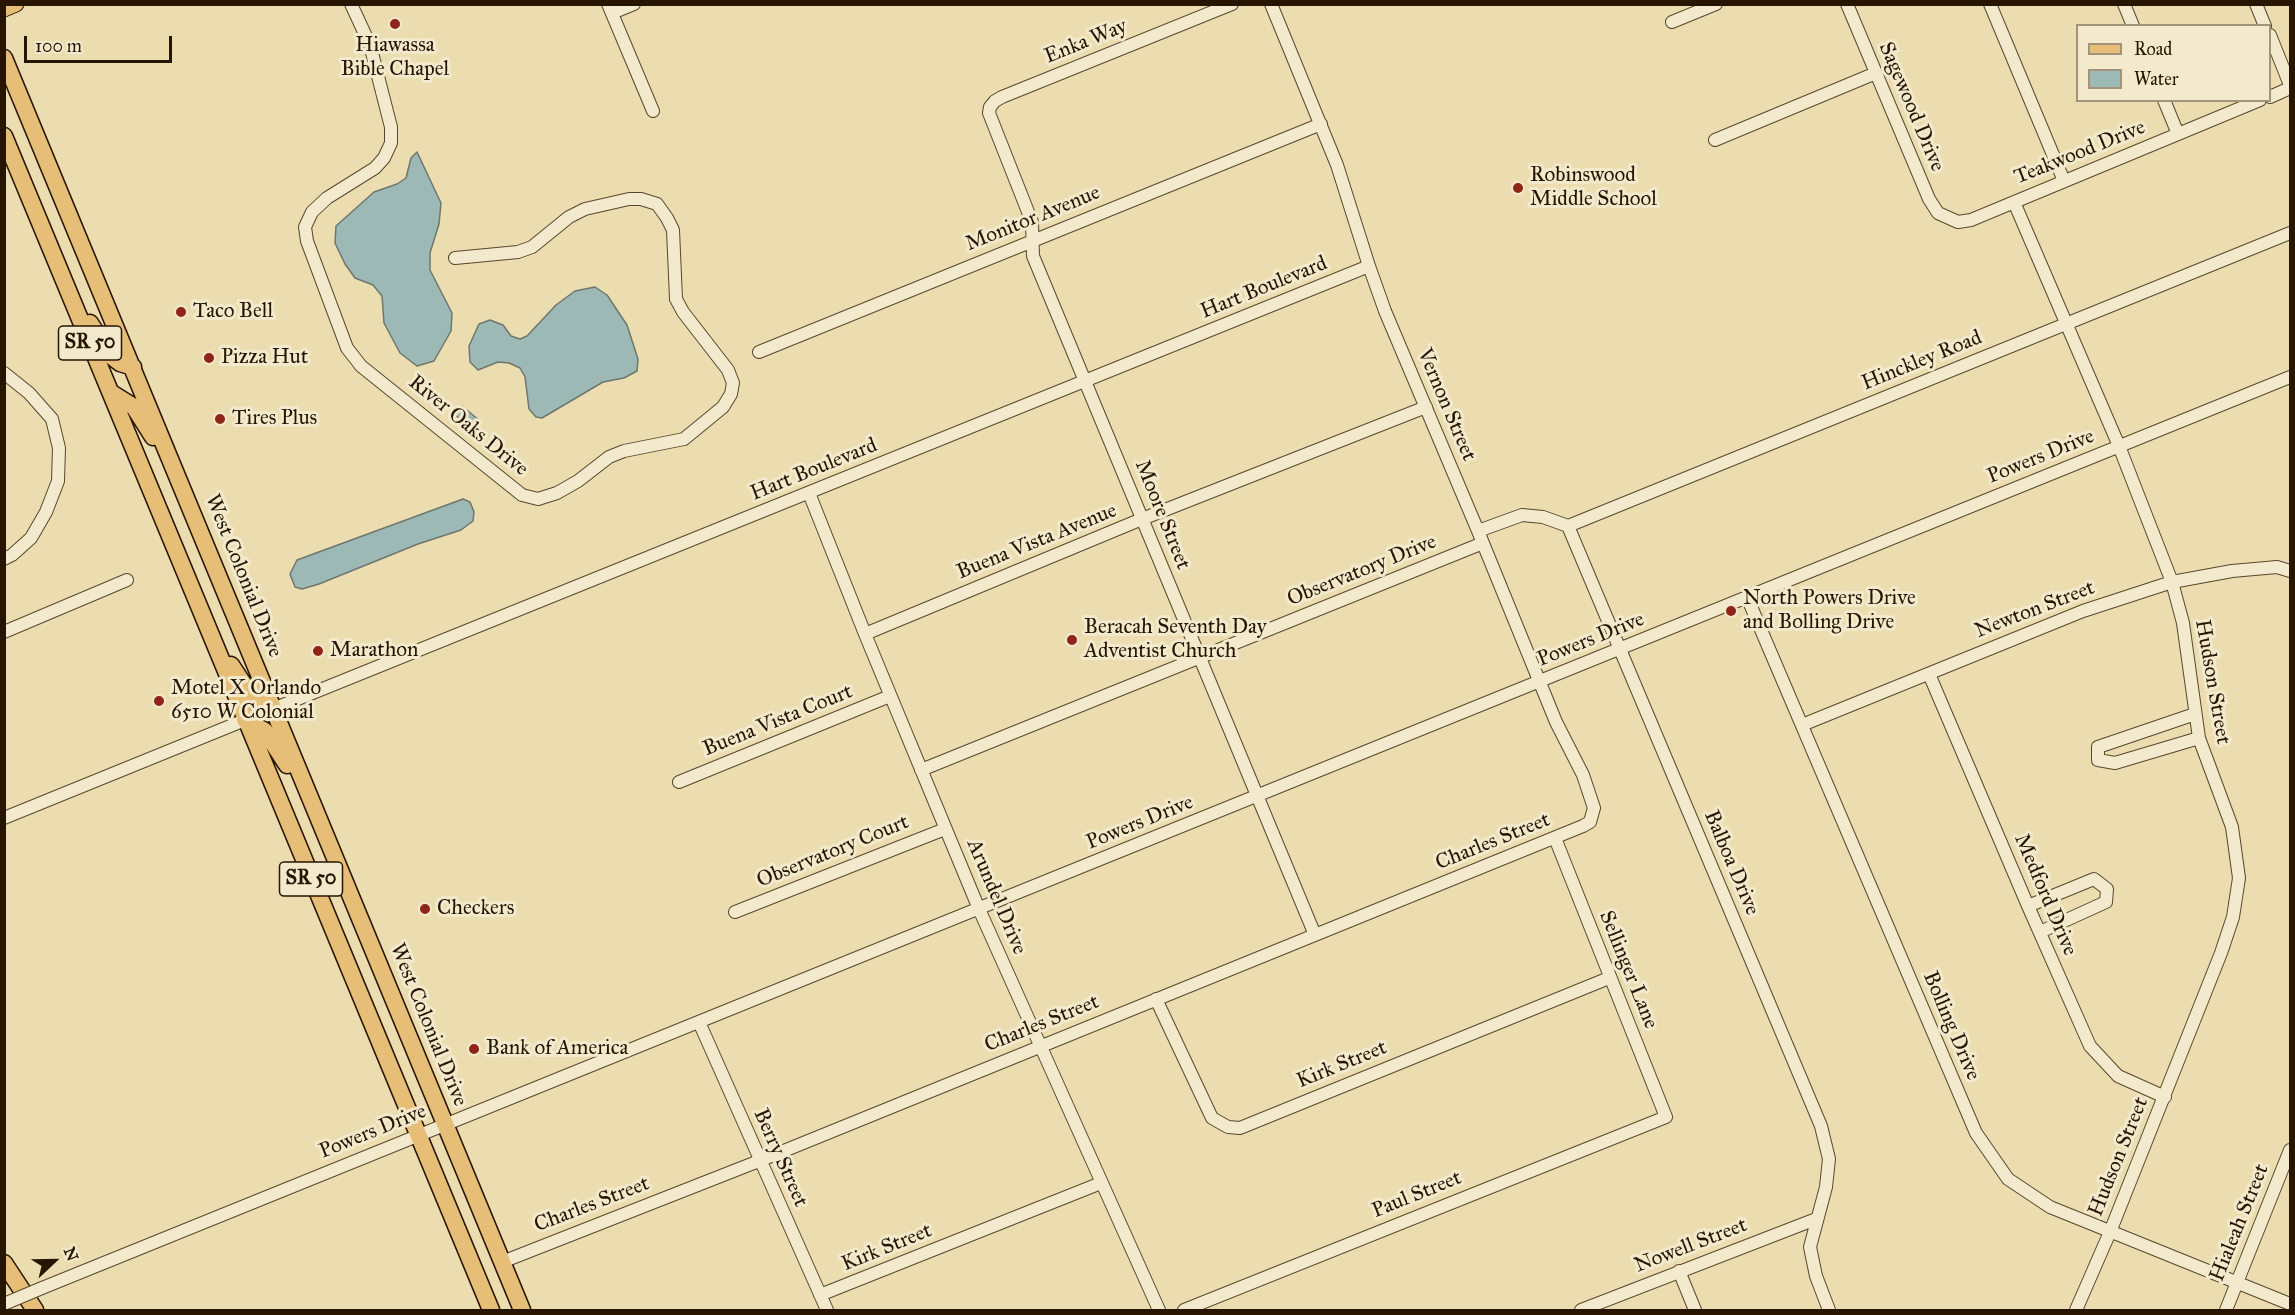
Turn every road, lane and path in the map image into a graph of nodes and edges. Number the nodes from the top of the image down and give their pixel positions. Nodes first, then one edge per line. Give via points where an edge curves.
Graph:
1 (16, 4) edge
2 (351, 4) edge
3 (634, 4) edge
4 (1232, 4) edge
5 (1271, 4) edge
6 (1716, 4) edge
7 (1847, 4) edge
8 (1990, 4) edge
9 (2124, 4) edge
10 (2256, 4) edge
11 (4, 9) edge
12 (610, 9) edge
13 (1672, 22) dead end
14 (2132, 24) edge
15 (2264, 24) edge
16 (2271, 38) edge
17 (4, 58) edge
18 (1876, 73) junction
19 (2290, 87) edge
20 (2271, 96) edge
21 (2165, 102) edge
22 (2255, 102) edge
23 (990, 107) joint
24 (652, 111) dead end
25 (1321, 123) junction
26 (2178, 134) junction
27 (4, 136) edge
28 (1715, 140) dead end
29 (2064, 181) junction
30 (2014, 202) junction
31 (1947, 218) joint
32 (2290, 233) edge
33 (1032, 240) junction
34 (455, 258) dead end
35 (1369, 266) junction
36 (68, 289) junction
37 (2067, 323) junction
38 (759, 352) dead end
39 (133, 367) junction
40 (4, 373) edge
41 (2290, 377) edge
42 (1086, 381) junction
43 (110, 392) junction
44 (1426, 407) junction
45 (2119, 446) junction
46 (175, 470) junction
47 (809, 494) junction
48 (1142, 519) junction
49 (1568, 526) junction
50 (1478, 531) junction
51 (1483, 543) junction
52 (4, 559) edge
53 (2290, 571) edge
54 (127, 580) dead end
55 (2172, 582) junction
56 (1747, 597) junction
57 (206, 623) junction
58 (4, 632) edge
59 (865, 634) junction
60 (1620, 649) junction
61 (1200, 658) junction
62 (1929, 674) junction
63 (1540, 681) junction
64 (891, 696) junction
65 (273, 709) junction
66 (2195, 714) junction
67 (246, 720) junction
68 (1802, 725) junction
69 (2199, 738) junction
70 (921, 770) junction
71 (679, 782) dead end
72 (1257, 796) junction
73 (313, 806) junction
74 (1593, 815) joint
75 (4, 818) edge
76 (945, 829) junction
77 (1555, 838) junction
78 (2028, 906) junction
79 (980, 909) junction
80 (735, 912) dead end
81 (2040, 932) junction
82 (1315, 935) junction
83 (1609, 978) junction
84 (1156, 999) junction
85 (699, 1022) junction
86 (1039, 1046) junction
87 (2165, 1097) junction
88 (1666, 1117) joint
89 (445, 1124) junction
90 (417, 1135) junction
91 (2290, 1150) edge
92 (759, 1161) junction
93 (1101, 1184) junction
94 (1816, 1219) junction
95 (2110, 1232) junction
96 (502, 1262) junction
97 (4, 1263) edge
98 (1679, 1271) junction
99 (2238, 1283) junction
100 (820, 1295) junction
101 (4, 1304) edge
102 (2290, 1304) edge
103 (35, 1311) edge
104 (491, 1311) edge
105 (522, 1311) edge
106 (827, 1311) edge
107 (1159, 1311) edge
108 (1184, 1311) edge
109 (1581, 1311) edge
110 (1695, 1311) edge
111 (1829, 1311) edge
112 (2076, 1311) edge
113 (2226, 1311) edge

1 - 11 main road
2 - 34 street, River Oaks Drive via 370,45 391,127 391,143 375,168 327,198 312,212 305,227 347,348 361,366 522,495 538,499 578,482 609,457 684,439 723,407 731,394 733,383 728,370 676,299 673,230 657,204 629,199 585,209 532,247
3 - 12 street
4 - 23 street, Enka Way via 1002,97
5 - 25 street, Vernon Street
6 - 13 street
7 - 18 street, Sagewood Drive
8 - 29 street
9 - 14 street
10 - 15 street
12 - 24 street
16 - 19 street
17 - 39 highway, West Colonial Drive / SR 50
18 - 28 street
18 - 31 street, Sagewood Drive via 1929,199 1938,213
19 - 20 street
21 - 26 street
22 - 26 street, Teakwood Drive
23 - 33 street, Moore Street via 991,121 1032,222
25 - 33 street, Monitor Avenue
25 - 35 street, Vernon Street
26 - 29 street, Teakwood Drive
27 - 36 highway, SR 50
29 - 30 street, Teakwood Drive
30 - 31 street, Teakwood Drive via 1971,220 1958,222
30 - 37 street, Hudson Street
32 - 37 street, Hinckley Road
33 - 38 street, Monitor Avenue
33 - 42 street, Moore Street via 1033,256
35 - 42 street, Hart Boulevard
35 - 44 street, Vernon Street
36 - 39 highway via 111,356
36 - 43 highway, SR 50
37 - 45 street, Hudson Street
37 - 49 street, Hinckley Road
39 - 46 highway, West Colonial Drive / SR 50
40 - 52 street via 52,419 59,448 58,482 46,512 31,538
41 - 45 street, Powers Drive
42 - 47 street, Hart Boulevard
42 - 48 street, Moore Street
43 - 46 highway via 134,407
43 - 57 highway, SR 50
44 - 48 street, Buena Vista Avenue
44 - 50 street, Vernon Street
45 - 55 street, Hudson Street
45 - 56 street, Powers Drive
46 - 65 highway, West Colonial Drive / SR 50
47 - 59 street, Arundel Drive
47 - 65 street, Hart Boulevard
48 - 59 street, Buena Vista Avenue
48 - 61 street, Moore Street
49 - 50 street via 1544,517 1522,515
49 - 60 street, Balboa Drive
50 - 51 street, Vernon Street
51 - 61 street, Observatory Drive
51 - 63 street, Vernon Street
53 - 55 street, Newton Street via 2277,567 2232,571
54 - 58 street
55 - 62 street, Newton Street via 2083,611
55 - 66 street, Hudson Street via 2183,623
56 - 60 street, Powers Drive
56 - 68 street, Bolling Drive
57 - 65 highway via 254,700
57 - 67 highway, SR 50
59 - 64 street, Arundel Drive
60 - 63 street, Powers Drive
60 - 94 street, Balboa Drive via 1821,1126 1829,1159
61 - 70 street, Observatory Drive
61 - 72 street, Moore Street
62 - 68 street, Newton Street
62 - 78 street, Medford Drive
63 - 72 street, Powers Drive
63 - 74 street, Vernon Street via 1592,797
64 - 70 street, Arundel Drive
64 - 71 street, Buena Vista Court
65 - 73 highway, West Colonial Drive / SR 50
66 - 69 street, Hudson Street
66 - 69 street via 2098,747 2097,760 2115,763
67 - 73 highway via 265,731
67 - 75 street
67 - 90 highway, SR 50
68 - 95 street, Bolling Drive via 1976,1133 2008,1179 2050,1207
69 - 87 street, Hudson Street via 2232,827 2239,878 2227,935
70 - 76 street, Arundel Drive
72 - 79 street, Powers Drive
72 - 82 street, Moore Street
73 - 89 highway, West Colonial Drive / SR 50
74 - 77 street, Charles Street via 1590,822
76 - 79 street, Arundel Drive
76 - 80 street, Observatory Court
77 - 82 street, Charles Street
77 - 83 street, Sellinger Lane
78 - 81 street, Medford Drive
78 - 81 street via 2094,879 2107,889 2106,902
79 - 85 street, Powers Drive
79 - 86 street, Arundel Drive
81 - 87 street, Medford Drive via 2090,1046 2118,1076
82 - 84 street, Charles Street
83 - 84 street, Kirk Street via 1240,1128 1228,1127 1212,1118
83 - 88 street, Sellinger Lane
84 - 86 street, Charles Street
85 - 89 street, Powers Drive
85 - 92 street, Berry Street
86 - 92 street, Charles Street
86 - 93 street, Arundel Drive
87 - 95 street, Hudson Street
88 - 108 street, Paul Street
89 - 90 street, Powers Drive
89 - 96 highway, West Colonial Drive / SR 50
90 - 101 street, Powers Drive, bridge
90 - 104 highway, SR 50
91 - 99 street, Hialeah Street
92 - 96 street, Charles Street
92 - 100 street, Berry Street
93 - 100 street, Kirk Street
93 - 107 street, Arundel Drive
94 - 98 street, Nowell Street
94 - 111 street, Balboa Drive via 1810,1247
95 - 99 street, Bolling Drive
95 - 112 street, Hudson Street
96 - 105 highway, West Colonial Drive / SR 50
97 - 103 highway
98 - 109 street, Nowell Street
98 - 110 street
99 - 102 street, Bolling Drive
99 - 113 street, Hialeah Street
100 - 106 street, Berry Street

